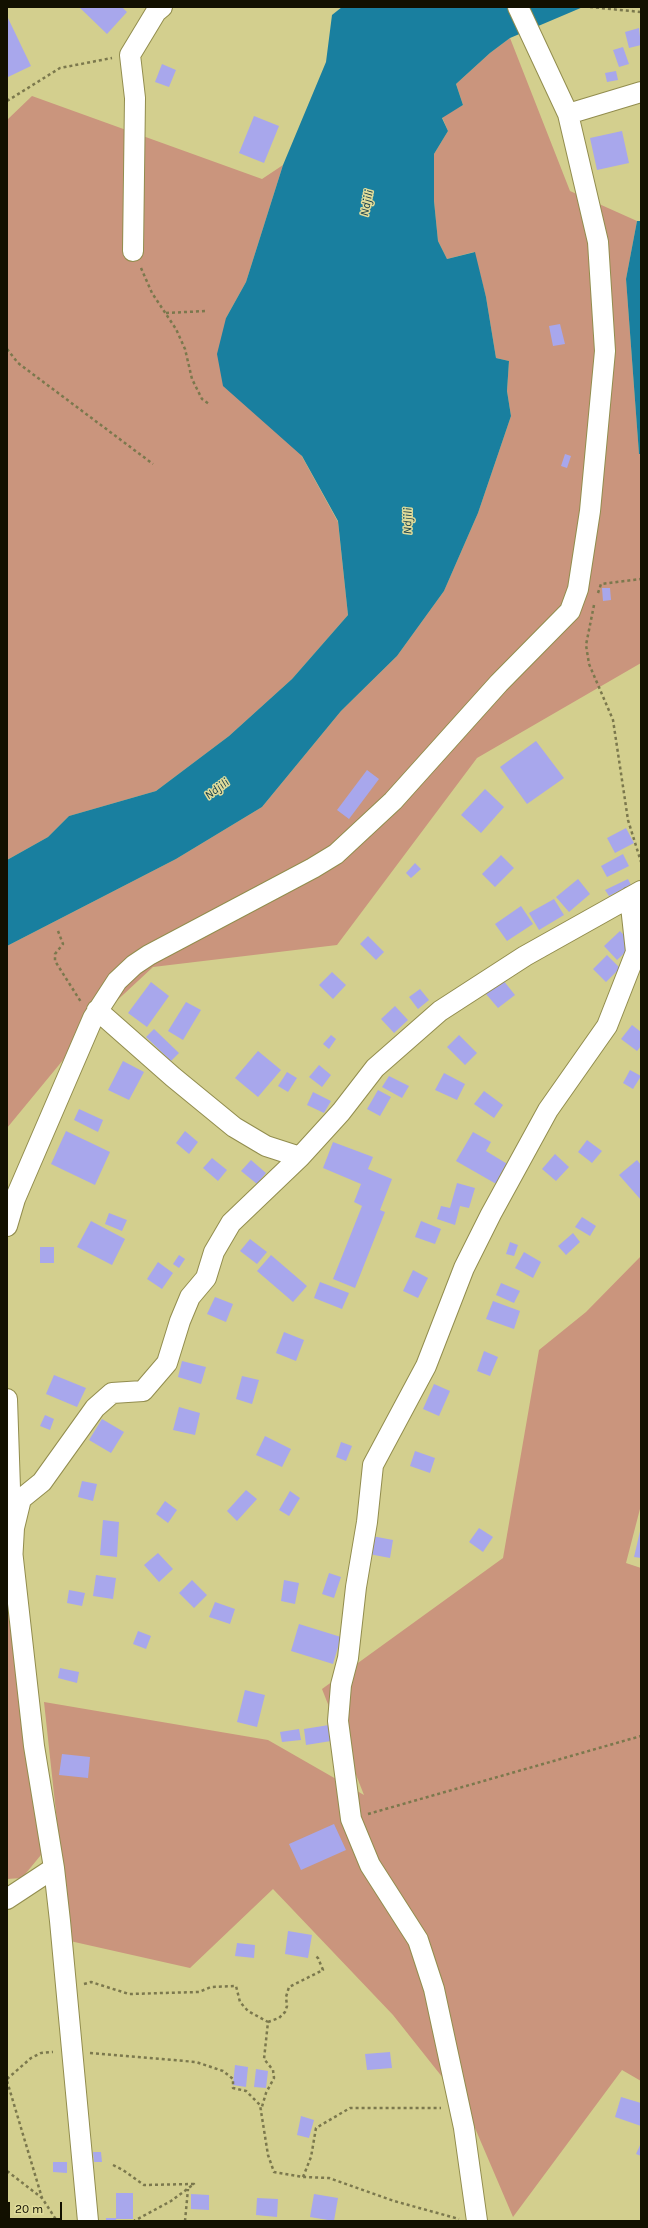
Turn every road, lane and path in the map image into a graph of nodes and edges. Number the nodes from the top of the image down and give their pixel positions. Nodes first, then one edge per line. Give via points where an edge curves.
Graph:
1 (518, 7) edge
2 (590, 7) edge
3 (157, 9) edge
4 (641, 12) edge
5 (130, 55) junction
6 (641, 92) edge
7 (7, 101) edge
8 (568, 114) junction
9 (133, 251) joint
10 (206, 311) dead end
11 (166, 313) junction
12 (7, 349) edge
13 (209, 404) dead end
14 (153, 464) dead end
15 (641, 579) edge
16 (641, 862) edge
17 (635, 894) edge
18 (58, 932) dead end
19 (95, 1014) junction
20 (300, 1157) junction
21 (7, 1226) edge
22 (7, 1399) edge
23 (12, 1563) junction
24 (641, 1736) edge
25 (351, 1819) junction
26 (54, 1868) junction
27 (7, 1899) edge
28 (314, 1954) dead end
29 (66, 1988) junction
30 (268, 2022) junction
31 (72, 2052) junction
32 (7, 2080) edge
33 (460, 2108) junction
34 (261, 2111) junction
35 (113, 2165) dead end
36 (7, 2171) edge
37 (303, 2177) junction
38 (188, 2189) junction
39 (42, 2198) junction
40 (477, 2217) edge
41 (57, 2221) edge
42 (88, 2221) edge
43 (134, 2221) edge
44 (184, 2221) edge

1 - 8 street
2 - 4 path
3 - 5 street
5 - 7 path via 60,68
5 - 9 street via 135,98
6 - 8 street
8 - 19 street via 598,242 605,351 590,511 578,589 570,611 499,683 393,801 336,854 134,965 117,981
9 - 11 path via 152,293
10 - 11 path
11 - 13 path via 185,349 192,379 202,399
12 - 14 path via 18,363
15 - 16 path via 601,584 586,645 589,664 612,720 628,820
17 - 20 street via 525,956 440,1011 375,1068 341,1112
17 - 25 street via 636,952 607,1026 548,1110 491,1214 464,1268 426,1366 373,1465 338,1721
18 - 19 path via 63,940 62,946 55,954 55,961
19 - 20 street via 234,1127 266,1146
19 - 21 street via 15,1199
20 - 23 street via 231,1223 214,1252 206,1278 190,1297 167,1363 143,1391 112,1393 96,1408 42,1482 21,1499 14,1528
22 - 23 street
23 - 26 street via 34,1746
24 - 25 path
25 - 33 street via 370,1865 418,1940 434,1989
26 - 27 street
26 - 29 street
28 - 30 path via 323,1970 289,1987 285,2012 279,2018
29 - 30 path via 91,1982 129,1994 199,1992 211,1987 236,1986 240,2002 248,2011
29 - 31 street
30 - 34 path via 264,2059 273,2070 274,2078
31 - 32 path via 41,2053 31,2058
31 - 34 path via 196,2062 233,2078 233,2088 246,2091 260,2105
31 - 42 street
32 - 39 path
33 - 37 path via 350,2108 316,2128 311,2157
33 - 40 street
34 - 37 path via 268,2155 274,2172
35 - 38 path via 144,2185 194,2184
36 - 39 path
37 - 40 path via 329,2178 457,2220
38 - 43 path
38 - 44 path
39 - 41 path

